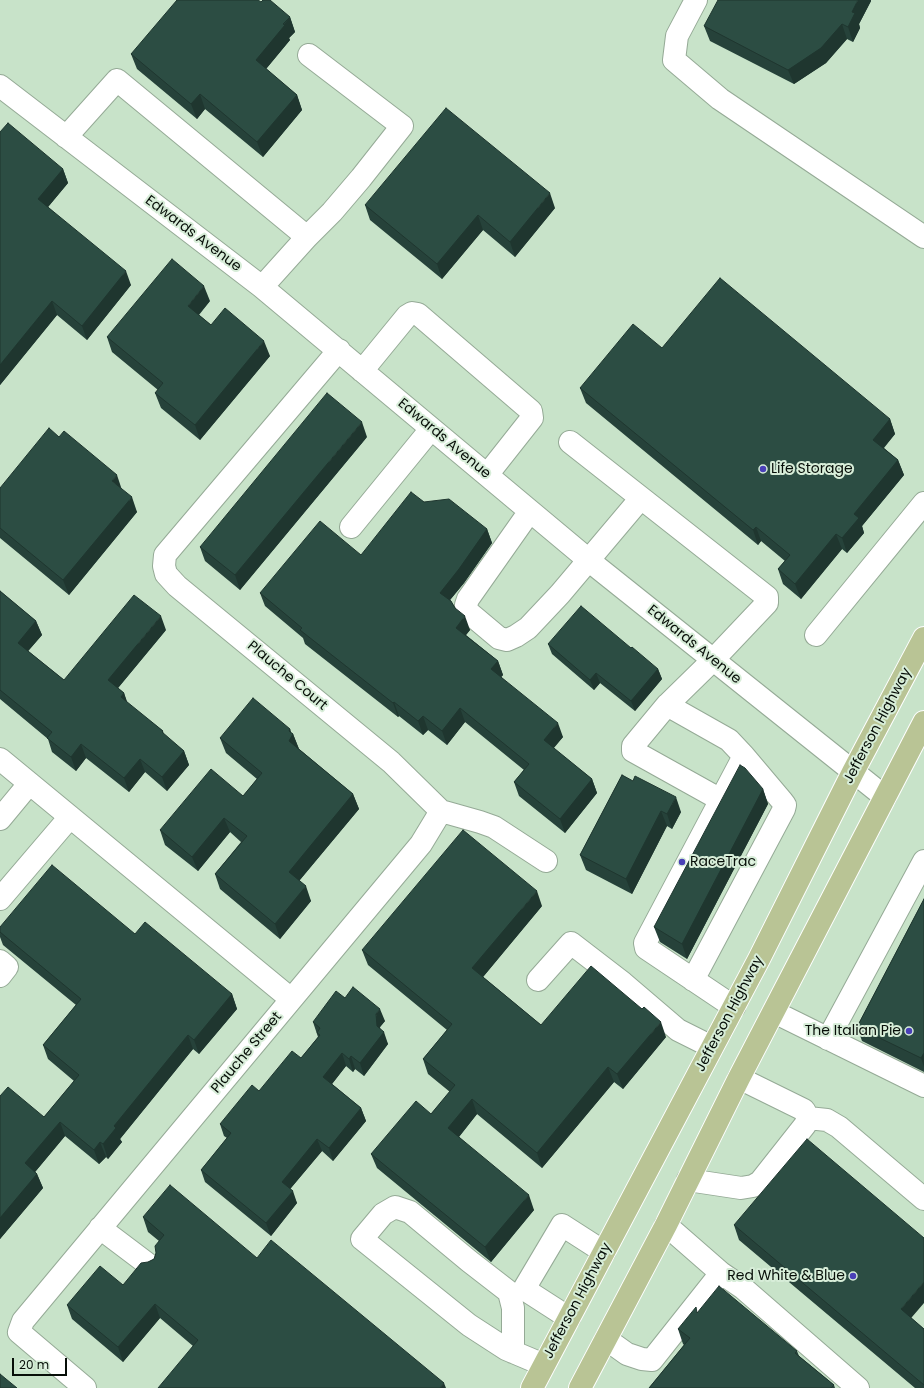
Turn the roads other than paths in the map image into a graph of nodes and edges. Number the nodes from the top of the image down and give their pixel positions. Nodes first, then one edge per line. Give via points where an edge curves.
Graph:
1 (696, 0) edge
2 (309, 55) dead end
3 (0, 86) edge
4 (66, 137) junction
5 (307, 237) junction
6 (924, 237) edge
7 (262, 287) junction
8 (339, 350) junction
9 (362, 371) junction
10 (431, 429) junction
11 (570, 442) dead end
12 (487, 475) junction
13 (641, 498) junction
14 (924, 503) edge
15 (530, 512) junction
16 (351, 527) dead end
17 (589, 560) junction
18 (816, 635) dead end
19 (924, 638) edge
20 (714, 660) junction
21 (667, 705) junction
22 (924, 722) edge
23 (744, 756) junction
24 (0, 759) edge
25 (853, 772) junction
26 (29, 784) junction
27 (885, 797) junction
28 (720, 800) junction
29 (441, 811) junction
30 (70, 817) junction
31 (0, 819) edge
32 (546, 861) dead end
33 (924, 861) edge
34 (0, 899) edge
35 (0, 961) edge
36 (0, 976) edge
37 (538, 980) dead end
38 (693, 980) junction
39 (291, 999) junction
40 (734, 1007) junction
41 (774, 1012) junction
42 (828, 1039) junction
43 (712, 1047) junction
44 (739, 1078) junction
45 (924, 1086) edge
46 (808, 1118) junction
47 (688, 1180) junction
48 (924, 1199) edge
49 (666, 1225) junction
50 (100, 1228) junction
51 (604, 1252) junction
52 (149, 1265) edge
53 (721, 1273) junction
54 (569, 1318) junction
55 (606, 1339) junction
56 (513, 1352) junction
57 (544, 1365) junction
58 (587, 1385) edge
59 (85, 1388) edge
60 (532, 1388) edge
61 (858, 1388) edge

1 - 6 street via 677,36 674,60 720,99
2 - 5 street via 402,126 337,207
3 - 4 street, Edwards Avenue
4 - 5 street via 117,80
4 - 7 street, Edwards Avenue
5 - 7 street
7 - 8 street, Edwards Avenue
8 - 9 street, Edwards Avenue
8 - 29 street, Plauche Court via 165,555 164,566 166,574 176,586 390,762
9 - 10 street, Edwards Avenue
9 - 12 street via 407,316 412,313 418,314 531,411 532,418
10 - 12 street, Edwards Avenue
10 - 16 street
11 - 13 street
12 - 15 street, Edwards Avenue
13 - 17 street
13 - 20 street via 767,597 767,603
14 - 18 street
15 - 17 street, Edwards Avenue
15 - 17 street via 466,605 468,612 499,638 506,640 528,628
17 - 20 street, Edwards Avenue
19 - 25 main road, Jefferson Highway
20 - 21 street
20 - 25 street, Edwards Avenue
21 - 23 street via 729,740
21 - 28 street via 633,746 633,751
22 - 27 main road
23 - 28 street
23 - 38 street via 782,801 784,809
24 - 26 street, Plauche Street
25 - 27 street, Edwards Avenue
25 - 40 main road, Jefferson Highway
26 - 30 street, Plauche Street
26 - 31 street
27 - 41 main road
28 - 38 street via 645,943 646,948
29 - 32 street via 494,828
29 - 39 street via 421,844
30 - 34 street
30 - 39 street, Plauche Street
33 - 42 street
35 - 36 street via 7,967
37 - 43 street via 571,943 678,1030
38 - 40 street
39 - 50 street, Plauche Street
40 - 43 main road, Jefferson Highway
41 - 42 street
41 - 44 main road
42 - 45 street
43 - 51 main road, Jefferson Highway
44 - 46 street via 804,1110
44 - 47 main road
46 - 47 street via 760,1182 753,1186 741,1188
46 - 48 street via 826,1120 839,1126
47 - 49 main road
49 - 53 street
49 - 55 main road
50 - 52 street
50 - 59 street, Plauche Street via 23,1321 19,1332
51 - 54 main road, Jefferson Highway
51 - 54 street via 562,1225 524,1288
53 - 55 street via 652,1360 627,1354
53 - 61 street via 743,1288
54 - 57 main road, Jefferson Highway
55 - 58 main road
56 - 56 street via 469,1325 362,1239 383,1214 395,1206 410,1212 509,1292 513,1308
56 - 57 street
57 - 60 main road, Jefferson Highway

